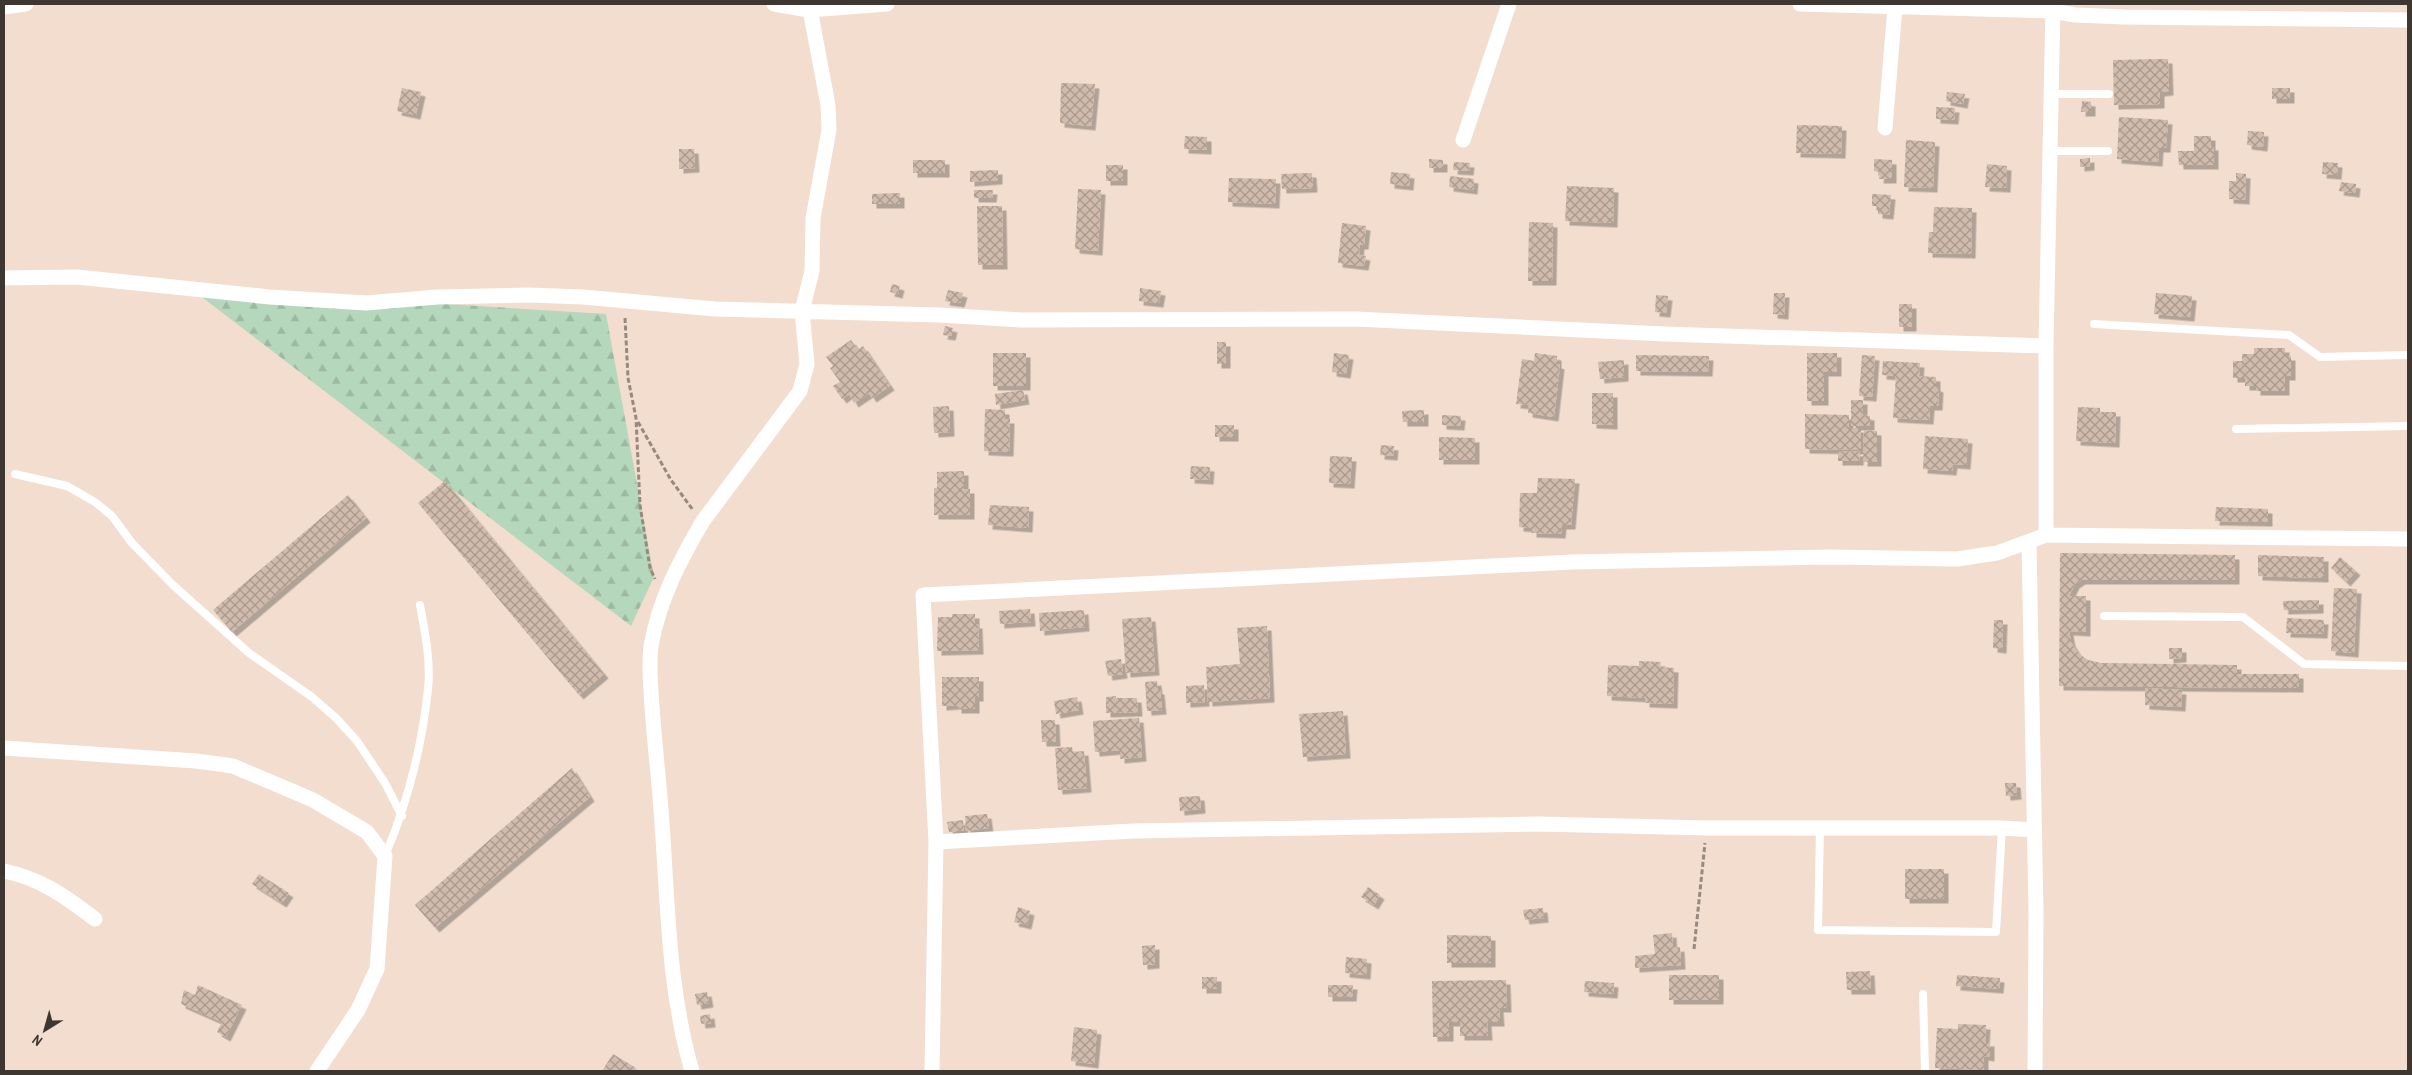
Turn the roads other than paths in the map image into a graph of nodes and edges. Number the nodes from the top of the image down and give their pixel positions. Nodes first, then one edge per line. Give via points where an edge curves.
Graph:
1 (26, 4) edge
2 (774, 4) edge
3 (887, 4) edge
4 (1509, 4) edge
5 (1800, 4) edge
6 (4, 7) edge
7 (809, 7) edge
8 (1895, 7) junction
9 (2053, 7) edge
10 (2408, 20) edge
11 (2052, 94) junction
12 (2109, 94) dead end
13 (1885, 128) dead end
14 (1463, 140) dead end
15 (2052, 151) junction
16 (2108, 152) dead end
17 (4, 278) edge
18 (802, 311) junction
19 (2094, 324) dead end
20 (2046, 346) junction
21 (2408, 355) edge
22 (2408, 426) edge
23 (2236, 429) dead end
24 (15, 474) dead end
25 (2046, 535) junction
26 (2408, 540) edge
27 (2029, 543) junction
28 (420, 605) dead end
29 (2104, 616) dead end
30 (2408, 666) edge
31 (4, 748) edge
32 (402, 816) junction
33 (1820, 828) junction
34 (2002, 828) junction
35 (2034, 830) junction
36 (936, 842) junction
37 (385, 856) junction
38 (4, 870) edge
39 (95, 918) dead end
40 (1923, 994) dead end
41 (317, 1071) edge
42 (692, 1071) edge
43 (932, 1071) edge
44 (1925, 1071) edge
45 (2035, 1071) edge

1 - 6 street
2 - 7 street via 792,9
3 - 7 street
4 - 14 street
5 - 8 street
7 - 18 street via 828,105 829,130 813,218 812,270
8 - 9 street
8 - 13 street
9 - 10 street via 2076,15
9 - 11 street
11 - 12 lane
11 - 15 street
15 - 16 lane
15 - 20 street
17 - 18 street via 76,278 366,303 437,297 529,295 715,309
18 - 20 street via 1021,320 1356,319 1664,334
18 - 42 street via 806,364 800,391 704,521 668,585 651,645 652,708 671,962 679,1019
19 - 21 lane via 2290,335 2320,357
20 - 25 street
22 - 23 lane
24 - 32 lane via 67,486 96,502 112,516 132,543 173,585 249,653 336,718 385,783
25 - 26 street
25 - 27 street
27 - 35 street
27 - 36 street via 1997,553 1957,559 1572,562 923,595
28 - 32 lane via 426,634 429,688
29 - 30 lane via 2243,618 2304,664
31 - 37 street via 233,766 313,800 367,832
32 - 37 lane
33 - 34 street
33 - 34 lane via 1818,930 1996,932
33 - 36 street via 1453,825 1133,831
34 - 35 street
35 - 45 street
36 - 43 street
37 - 41 street via 377,969 358,1010
38 - 39 street via 51,887
40 - 44 lane

